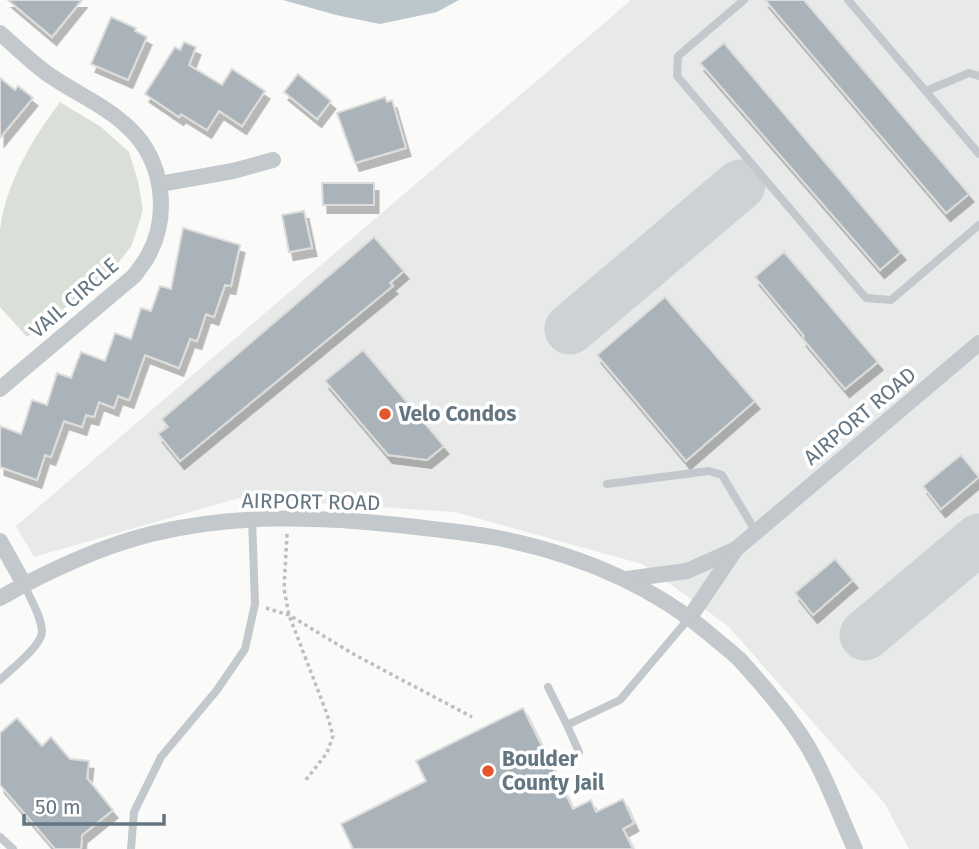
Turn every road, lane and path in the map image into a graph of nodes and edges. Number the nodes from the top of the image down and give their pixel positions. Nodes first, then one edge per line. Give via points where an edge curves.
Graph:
1 (744, 0) edge
2 (848, 0) edge
3 (0, 33) edge
4 (979, 76) edge
5 (926, 91) junction
6 (979, 155) edge
7 (273, 160) dead end
8 (160, 184) junction
9 (979, 225) edge
10 (979, 343) edge
11 (0, 390) edge
12 (607, 484) dead end
13 (288, 518) junction
14 (252, 519) junction
15 (756, 532) junction
16 (0, 541) edge
17 (736, 549) junction
18 (627, 579) junction
19 (24, 584) junction
20 (0, 598) edge
21 (255, 604) junction
22 (289, 615) junction
23 (690, 617) junction
24 (0, 680) edge
25 (548, 687) dead end
26 (472, 717) dead end
27 (567, 724) junction
28 (579, 752) dead end
29 (305, 781) dead end
30 (0, 836) edge
31 (13, 849) edge
32 (131, 849) edge
33 (855, 849) edge

1 - 9 lane via 678,57 677,76 866,298 891,300
2 - 5 lane
3 - 8 street, VAIL CIRCLE via 45,72 131,130 151,157
4 - 5 lane via 969,73
5 - 6 lane
7 - 8 street
8 - 11 street, VAIL CIRCLE via 158,232 134,276
10 - 15 street, AIRPORT ROAD
12 - 15 lane via 709,471 722,475
13 - 14 street, AIRPORT ROAD
13 - 18 street, AIRPORT ROAD via 343,519 497,538 548,550
13 - 22 path via 284,589
14 - 19 street, AIRPORT ROAD via 149,534 82,557
14 - 21 lane
15 - 17 street, AIRPORT ROAD
16 - 19 street
17 - 18 street, AIRPORT ROAD via 687,571
17 - 23 street, AIRPORT ROAD
18 - 23 street, AIRPORT ROAD
19 - 20 street, AIRPORT ROAD
19 - 24 lane via 43,633
21 - 22 path
21 - 32 lane via 245,649 161,757 134,812
22 - 26 path
22 - 29 path via 333,736 327,753
23 - 27 lane via 620,700
23 - 33 street via 739,659 801,735
25 - 27 lane
27 - 28 lane
30 - 31 lane

